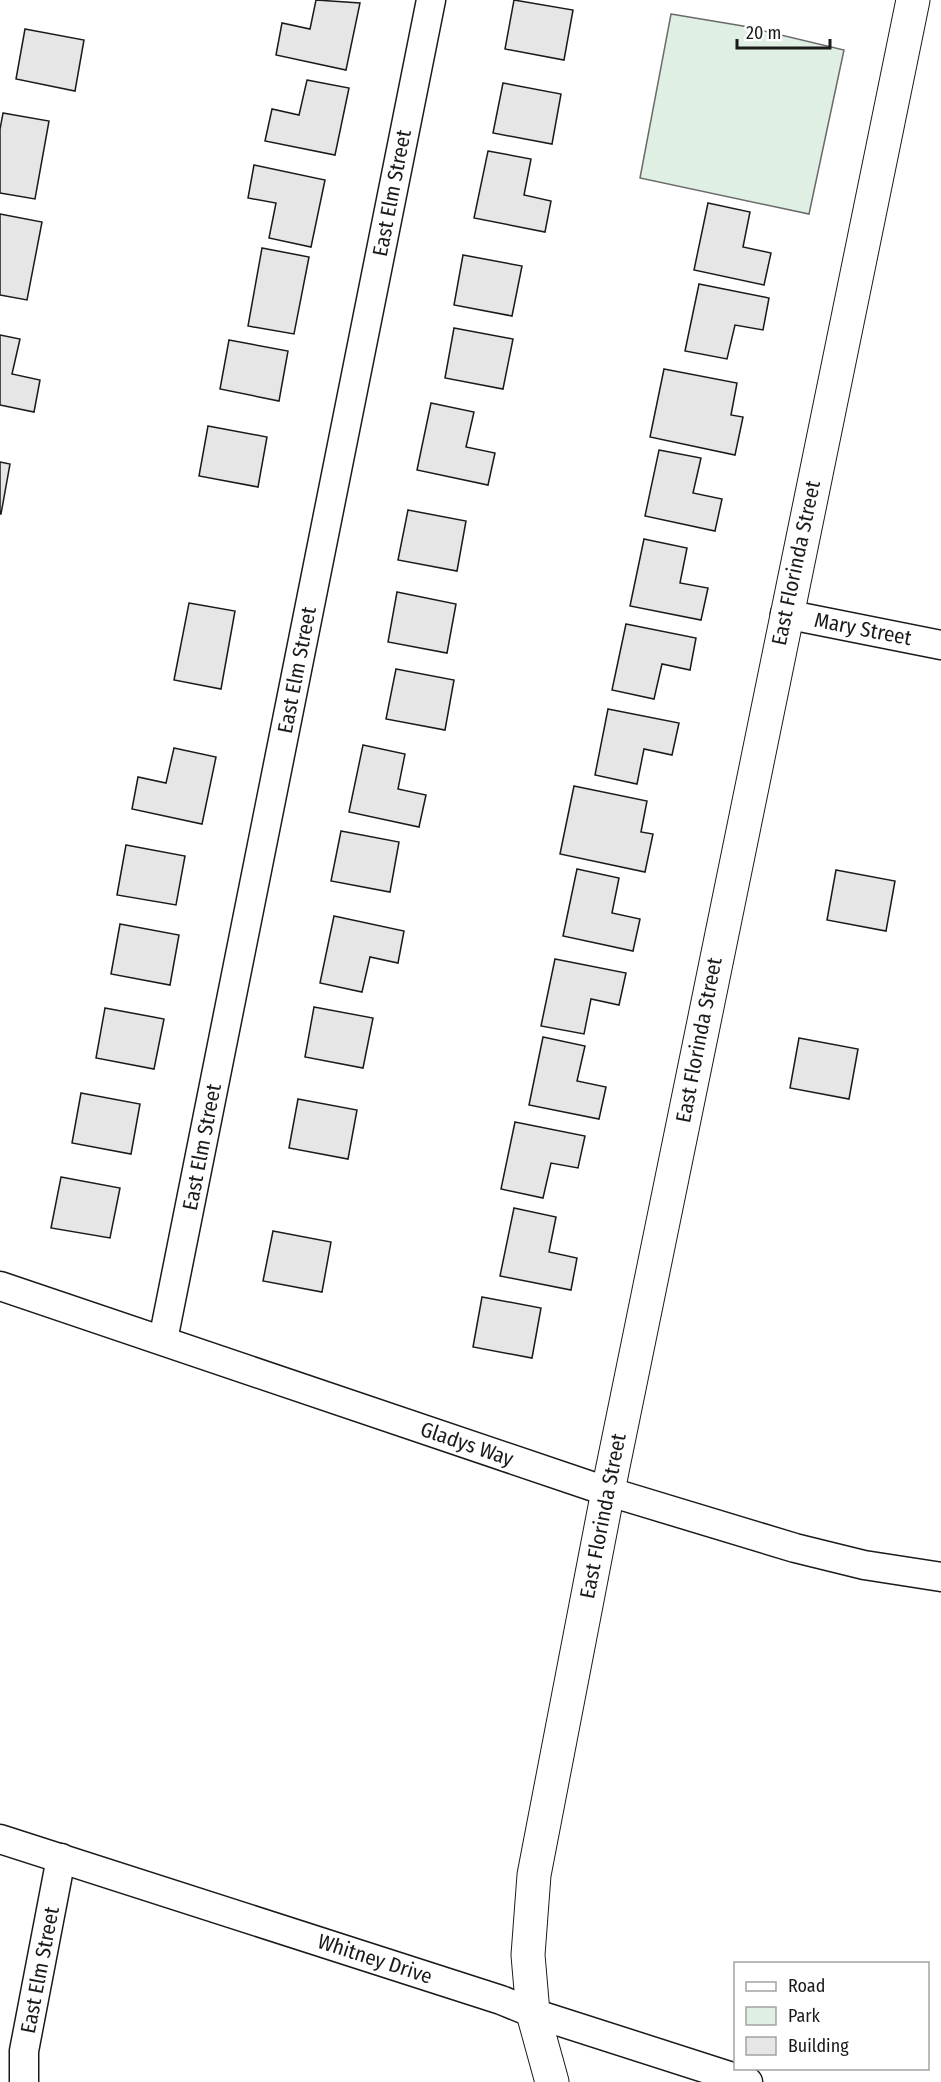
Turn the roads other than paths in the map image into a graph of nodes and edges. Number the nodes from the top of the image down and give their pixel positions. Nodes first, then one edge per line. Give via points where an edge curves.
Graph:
1 (431, 0) edge
2 (913, 0) edge
3 (785, 614) junction
4 (941, 645) edge
5 (0, 1286) edge
6 (163, 1340) junction
7 (608, 1491) junction
8 (941, 1577) edge
9 (0, 1839) edge
10 (61, 1858) junction
11 (533, 2013) junction
12 (24, 2082) edge
13 (552, 2082) edge
14 (748, 2082) edge

1 - 6 street, East Elm Street
2 - 3 street, East Florinda Street
3 - 4 street, Mary Street
3 - 7 street, East Florinda Street
5 - 6 street, Gladys Way
6 - 7 street, Gladys Way
7 - 8 street, Gladys Way via 795,1548 864,1565
7 - 11 street, East Florinda Street via 534,1875 528,1955
9 - 10 street, Whitney Drive
10 - 11 street, Whitney Drive
10 - 12 street, East Elm Street via 24,2051
11 - 13 street, East Florinda Street
11 - 14 street, Whitney Drive

